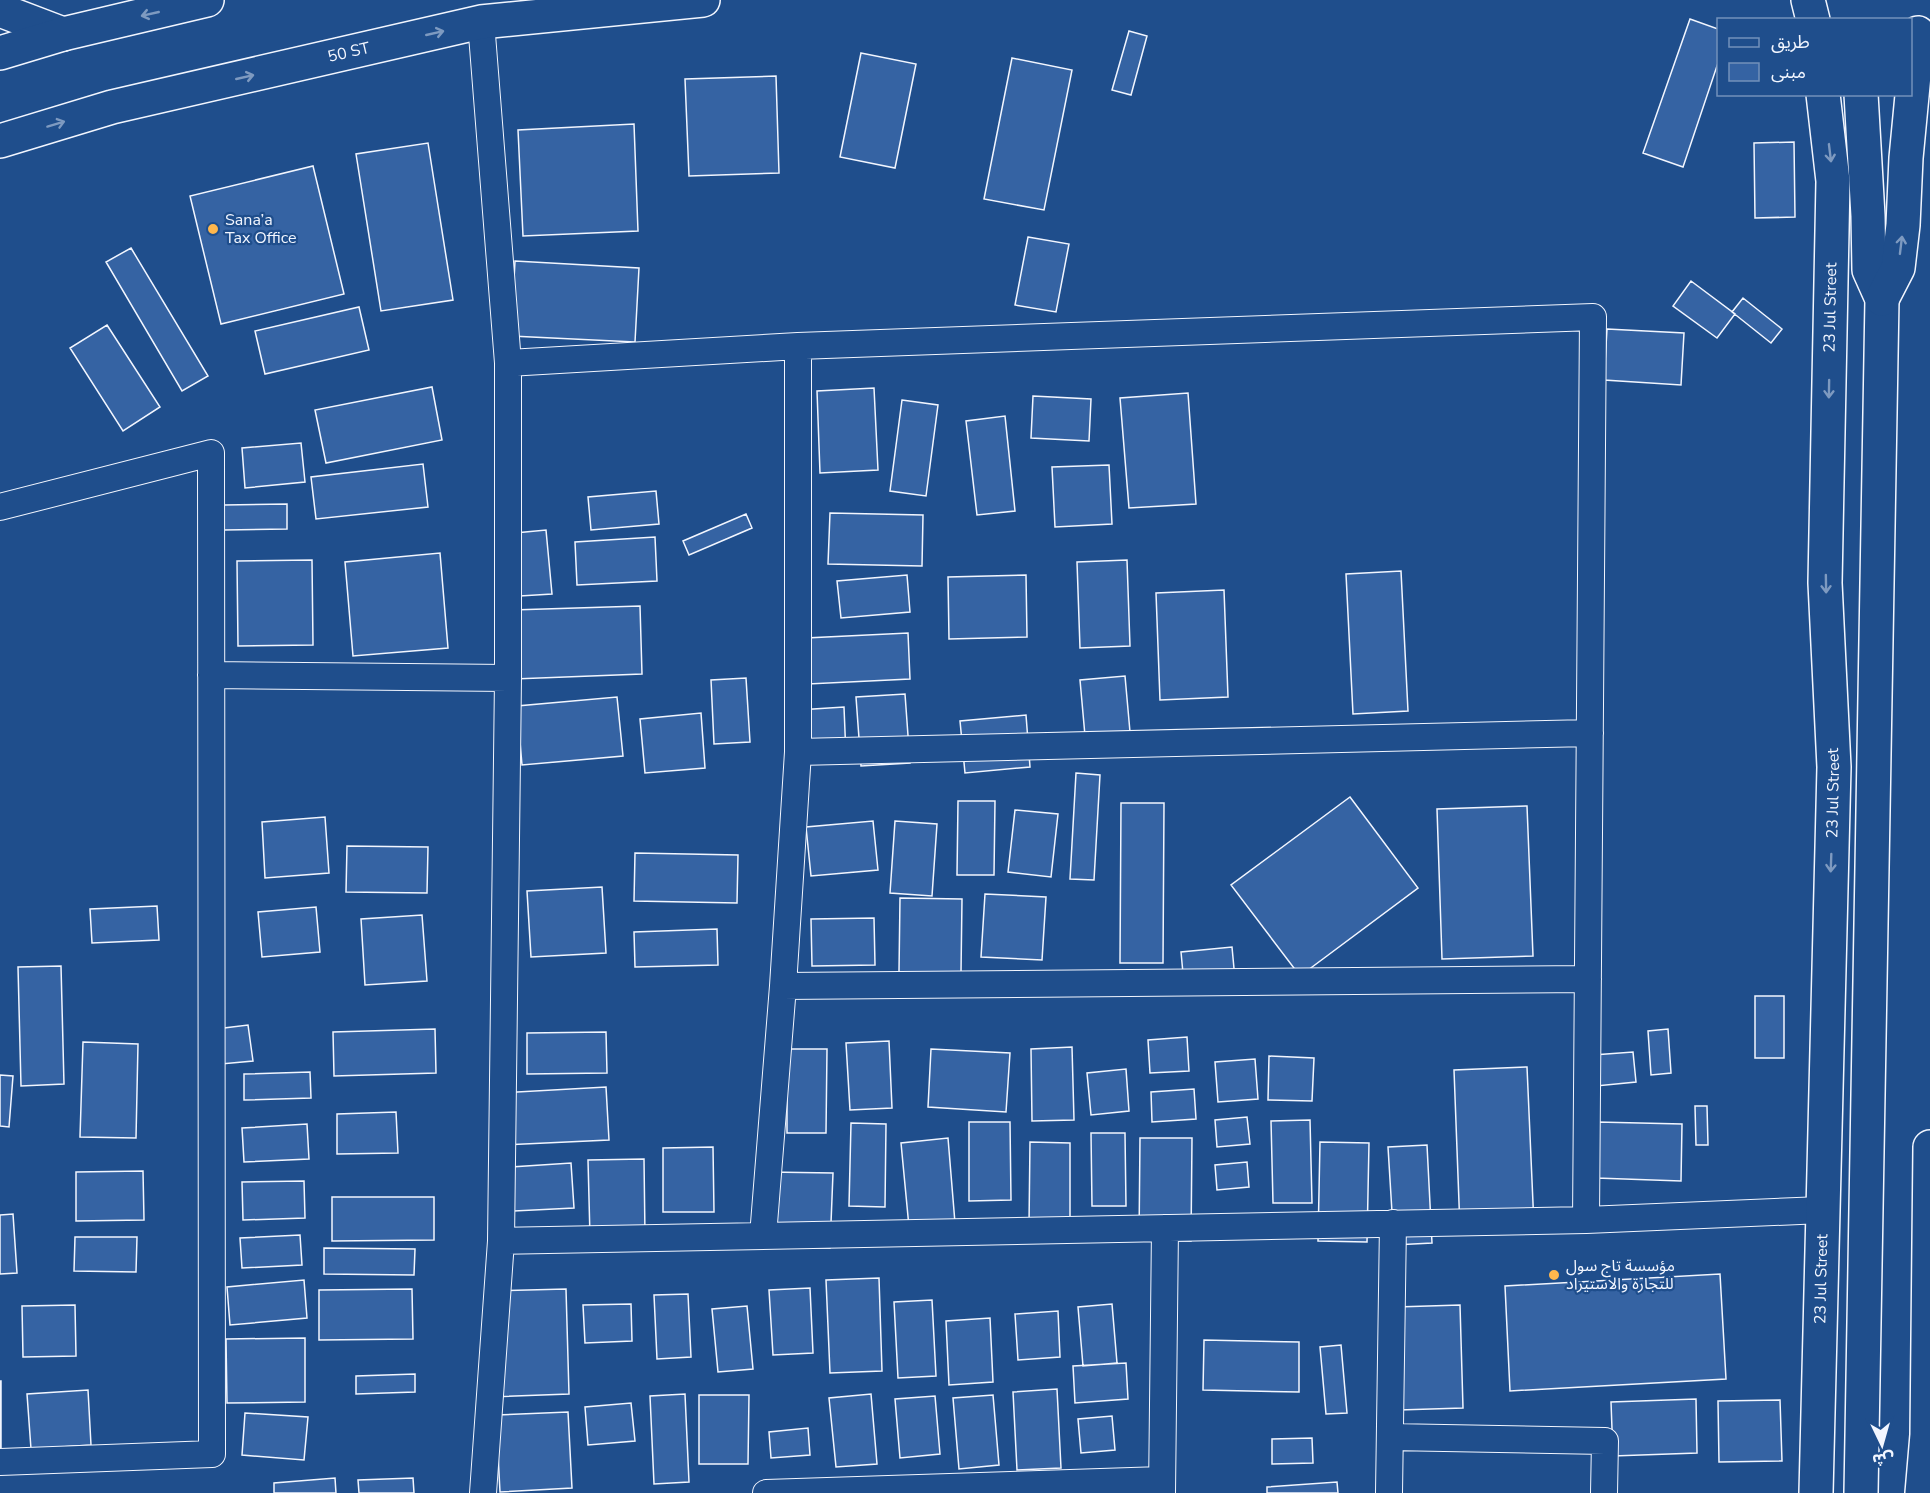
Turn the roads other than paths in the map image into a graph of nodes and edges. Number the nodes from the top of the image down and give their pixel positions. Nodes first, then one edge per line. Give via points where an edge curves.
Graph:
1 (207, 0) edge
2 (703, 0) edge
3 (1808, 0) edge
4 (0, 9) edge
5 (1812, 18) edge
6 (481, 22) junction
7 (1920, 33) edge
8 (63, 34) junction
9 (0, 53) edge
10 (1823, 96) edge
11 (1861, 96) edge
12 (0, 141) edge
13 (1882, 299) junction
14 (798, 346) junction
15 (508, 363) junction
16 (0, 507) edge
17 (211, 675) junction
18 (508, 678) junction
19 (1590, 733) junction
20 (798, 752) junction
21 (1588, 979) junction
22 (783, 986) junction
23 (1930, 1148) edge
24 (1822, 1210) junction
25 (1586, 1220) junction
26 (1392, 1223) junction
27 (1165, 1228) junction
28 (763, 1236) junction
29 (501, 1241) junction
30 (1929, 1435) edge
31 (1390, 1437) junction
32 (0, 1462) edge
33 (1162, 1486) edge
34 (483, 1493) edge
35 (766, 1493) edge
36 (1389, 1493) edge
37 (1605, 1493) edge
38 (1816, 1493) edge
39 (1861, 1493) edge
40 (1922, 1493) edge

1 -> 8 street
2 - 6 street, 50 ST
3 - 5 street
4 - 8 street
12 -> 6 street, 50 ST via 112,107
6 - 15 street
13 -> 7 street via 1898,267
8 - 9 street
10 -> 24 street, 23 Jul Street via 1833,181 1825,583 1834,767
11 - 13 street via 1869,270
13 - 39 street
14 - 15 street
14 - 19 street via 1593,317
14 - 20 street
15 - 18 street
16 - 17 street via 211,453
17 - 18 street
17 - 32 street via 212,1454
18 - 29 street
19 - 20 street
19 - 21 street
20 - 22 street
21 - 22 street
21 - 25 street
22 - 28 street
23 - 30 street
24 - 25 street
24 - 38 street, 23 Jul Street
25 - 26 street
26 - 27 street
26 - 31 street
27 - 28 street
27 - 33 street
28 - 29 street
29 - 34 street
30 - 40 street
31 - 36 street
31 - 37 street via 1605,1441
33 - 35 street

